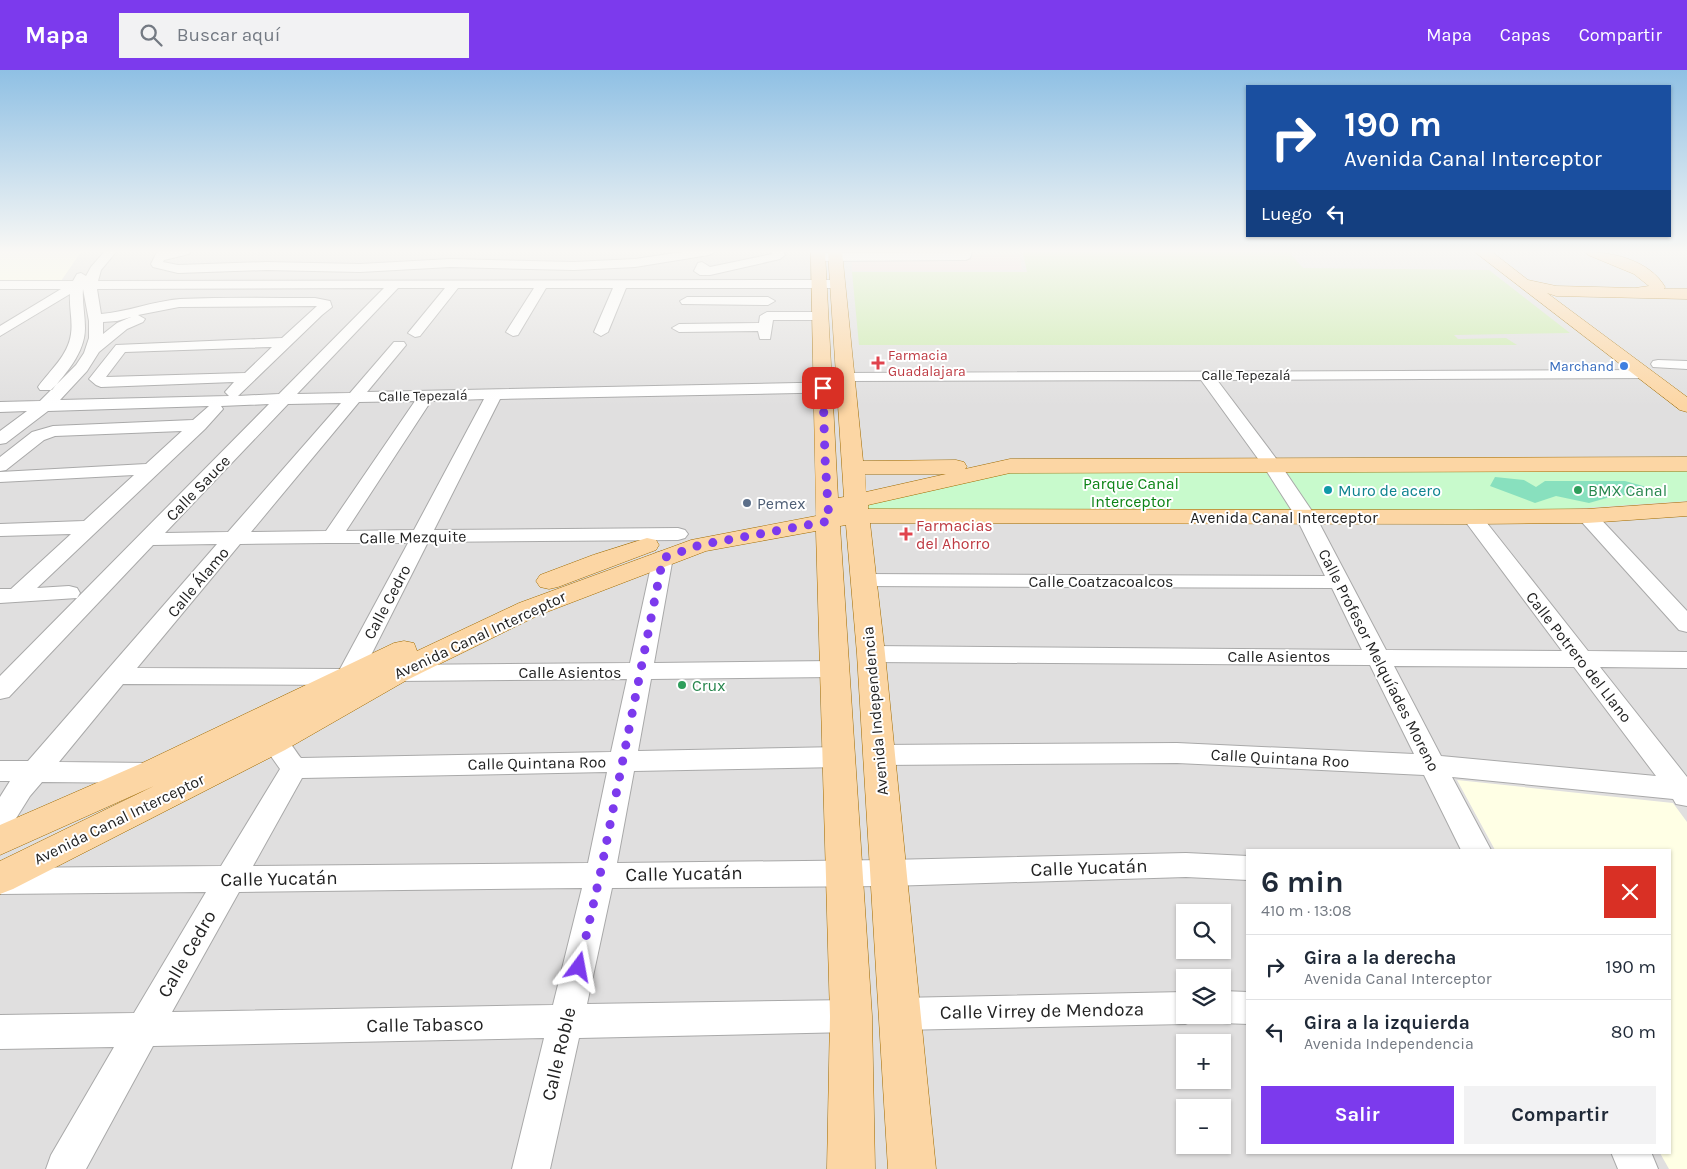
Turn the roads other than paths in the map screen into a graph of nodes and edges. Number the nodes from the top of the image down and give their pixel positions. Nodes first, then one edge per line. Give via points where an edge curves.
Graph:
1 (51, 303) edge
2 (82, 303) edge
3 (92, 303) edge
4 (377, 303) edge
5 (439, 303) edge
6 (531, 303) edge
7 (613, 303) edge
8 (686, 303) edge
9 (768, 303) edge
10 (820, 303) edge
11 (840, 303) edge
12 (1554, 303) edge
13 (1571, 303) edge
14 (167, 310) junction
15 (820, 313) junction
16 (97, 318) junction
17 (0, 332) edge
18 (513, 332) dead end
19 (601, 332) dead end
20 (415, 333) dead end
21 (286, 342) junction
22 (398, 345) dead end
23 (92, 350) junction
24 (1652, 370) junction
25 (1683, 372) edge
26 (1205, 375) junction
27 (249, 377) junction
28 (846, 381) junction
29 (823, 388) junction
30 (233, 392) dead end
31 (495, 394) junction
32 (426, 396) junction
33 (354, 397) junction
34 (285, 399) junction
35 (23, 406) junction
36 (43, 406) junction
37 (1687, 406) edge
38 (0, 407) edge
39 (215, 409) dead end
40 (0, 424) edge
41 (199, 425) junction
42 (0, 439) edge
43 (1687, 464) edge
44 (1272, 465) junction
45 (0, 466) edge
46 (1010, 466) junction
47 (853, 468) junction
48 (153, 469) junction
49 (0, 477) edge
50 (1687, 509) edge
51 (842, 511) junction
52 (1587, 516) junction
53 (1472, 517) junction
54 (1306, 518) junction
55 (89, 528) junction
56 (0, 530) edge
57 (421, 537) junction
58 (331, 538) junction
59 (148, 539) junction
60 (235, 539) junction
61 (670, 546) junction
62 (864, 580) junction
63 (1339, 582) junction
64 (69, 593) dead end
65 (8, 596) edge
66 (1687, 625) edge
67 (871, 654) junction
68 (1377, 656) junction
69 (1580, 659) junction
70 (1687, 660) edge
71 (834, 669) junction
72 (642, 672) junction
73 (9, 673) edge
74 (396, 673) junction
75 (118, 676) junction
76 (348, 677) junction
77 (0, 691) edge
78 (274, 742) junction
79 (878, 754) junction
80 (840, 757) junction
81 (623, 761) junction
82 (1433, 765) junction
83 (294, 768) junction
84 (0, 771) edge
85 (36, 772) junction
86 (152, 773) junction
87 (1684, 793) edge
88 (0, 820) edge
89 (0, 840) edge
90 (1475, 849) edge
91 (46, 855) junction
92 (1246, 868) edge
93 (844, 873) junction
94 (888, 874) junction
95 (600, 875) junction
96 (0, 880) edge
97 (231, 880) junction
98 (1231, 1007) edge
99 (1176, 1008) edge
100 (1246, 1008) edge
101 (899, 1014) junction
102 (851, 1016) junction
103 (567, 1022) junction
104 (143, 1030) junction
105 (0, 1032) edge
106 (1631, 1154) edge
107 (66, 1169) edge
108 (531, 1169) edge
109 (851, 1169) edge
110 (912, 1169) edge
111 (1639, 1169) edge

1 - 17 street
2 - 35 street via 78,333 71,354 57,375
3 - 16 street
4 - 34 street, Calle Sauce
5 - 20 street
6 - 18 street
7 - 19 street
8 - 15 street via 677,334 765,334 767,316
9 - 15 street via 768,312
10 - 15 main road, Avenida Independencia
11 - 28 main road, Avenida Independencia
12 - 24 main road
13 - 24 main road
14 - 16 street
14 - 21 street via 317,312
14 - 23 street via 126,323
15 - 29 main road, Avenida Independencia
16 - 23 street
21 - 27 street
21 - 27 street via 121,348 97,379 101,382
22 - 33 street, Calle Álamo
23 - 36 street via 78,372
24 - 25 main road
24 - 26 street, Calle Tepezalá
24 - 37 main road
26 - 28 street, Calle Tepezalá
26 - 44 street, Calle Profesor Melquíades Moreno
27 - 30 street
28 - 29 street, Calle Tepezalá
28 - 47 main road, Avenida Independencia
29 - 31 street, Calle Tepezalá
29 - 51 main road, Avenida Independencia
31 - 32 street, Calle Tepezalá
31 - 57 street, Calle Cedro
32 - 33 street, Calle Tepezalá
32 - 58 street
33 - 34 street, Calle Tepezalá
33 - 60 street, Calle Álamo
34 - 36 street, Calle Tepezalá
34 - 59 street, Calle Sauce
35 - 36 street, Calle Tepezalá
35 - 38 street, Calle Tepezalá
35 - 40 street
36 - 42 street
39 - 41 street
41 - 45 street via 53,431 38,436
41 - 48 street
43 - 44 main road, Avenida Canal Interceptor
44 - 46 main road, Avenida Canal Interceptor
44 - 54 street, Calle Profesor Melquíades Moreno
46 - 47 main road
46 - 51 main road, Avenida Canal Interceptor
47 - 51 main road, Avenida Independencia
48 - 49 street
48 - 55 street
50 - 52 main road, Avenida Canal Interceptor
51 - 54 main road, Avenida Canal Interceptor
51 - 61 main road, Avenida Canal Interceptor via 700,545
51 - 62 main road, Avenida Independencia
51 - 71 main road, Avenida Independencia
52 - 53 main road, Avenida Canal Interceptor
52 - 66 street
53 - 54 main road, Avenida Canal Interceptor
53 - 69 street, Calle Potrero del Llano
54 - 63 street, Calle Profesor Melquíades Moreno
55 - 56 street
55 - 65 street
57 - 58 street, Calle Mezquite
57 - 61 street, Calle Mezquite
57 - 76 street, Calle Cedro
58 - 60 street, Calle Mezquite
59 - 60 street, Calle Mezquite
59 - 73 street, Calle Sauce
60 - 75 street, Calle Álamo
61 - 72 street, Calle Roble
61 - 74 main road, Avenida Canal Interceptor
61 - 76 main road, Avenida Canal Interceptor via 602,560 518,594
62 - 63 street, Calle Coatzacoalcos
62 - 67 main road, Avenida Independencia
63 - 68 street, Calle Profesor Melquíades Moreno
64 - 65 street
67 - 68 street, Calle Asientos
67 - 79 main road, Avenida Independencia
68 - 69 street, Calle Asientos
68 - 82 street, Calle Profesor Melquíades Moreno
69 - 70 street, Calle Asientos
69 - 87 street, Calle Potrero del Llano
71 - 72 street, Calle Asientos
71 - 80 main road, Avenida Independencia
72 - 74 street, Calle Asientos
72 - 81 street, Calle Roble
73 - 77 street, Calle Sauce
74 - 78 main road, Avenida Canal Interceptor
75 - 76 street
75 - 85 street, Calle Álamo
76 - 86 main road, Avenida Canal Interceptor
78 - 83 street
78 - 91 main road, Avenida Canal Interceptor
79 - 82 street, Calle Quintana Roo via 1177,753
79 - 94 main road, Avenida Independencia
80 - 81 street, Calle Quintana Roo
80 - 93 main road, Avenida Independencia
81 - 83 street, Calle Quintana Roo
81 - 95 street, Calle Roble
82 - 87 street, Calle Quintana Roo
82 - 90 street, Calle Profesor Melquíades Moreno
83 - 97 street, Calle Cedro
84 - 85 street
85 - 86 street
85 - 88 street, Calle Álamo via 20,789
86 - 89 main road, Avenida Canal Interceptor
86 - 91 main road via 42,837 36,847 39,854
91 - 96 main road, Avenida Canal Interceptor
92 - 94 street, Calle Yucatán via 1186,865
93 - 94 street, Calle Yucatán
93 - 95 street, Calle Yucatán
93 - 102 main road, Avenida Independencia
94 - 101 main road, Avenida Independencia
95 - 97 street, Calle Yucatán
95 - 103 street, Calle Roble
96 - 97 street, Calle Yucatán
97 - 104 street, Calle Cedro
98 - 100 street
99 - 101 street, Calle Virrey de Mendoza
101 - 110 main road, Avenida Independencia
102 - 103 street, Calle Tabasco
102 - 109 main road, Avenida Independencia
103 - 104 street, Calle Tabasco
103 - 108 street, Calle Roble
104 - 105 street, Calle Tabasco
104 - 107 street, Calle Cedro
106 - 111 street

